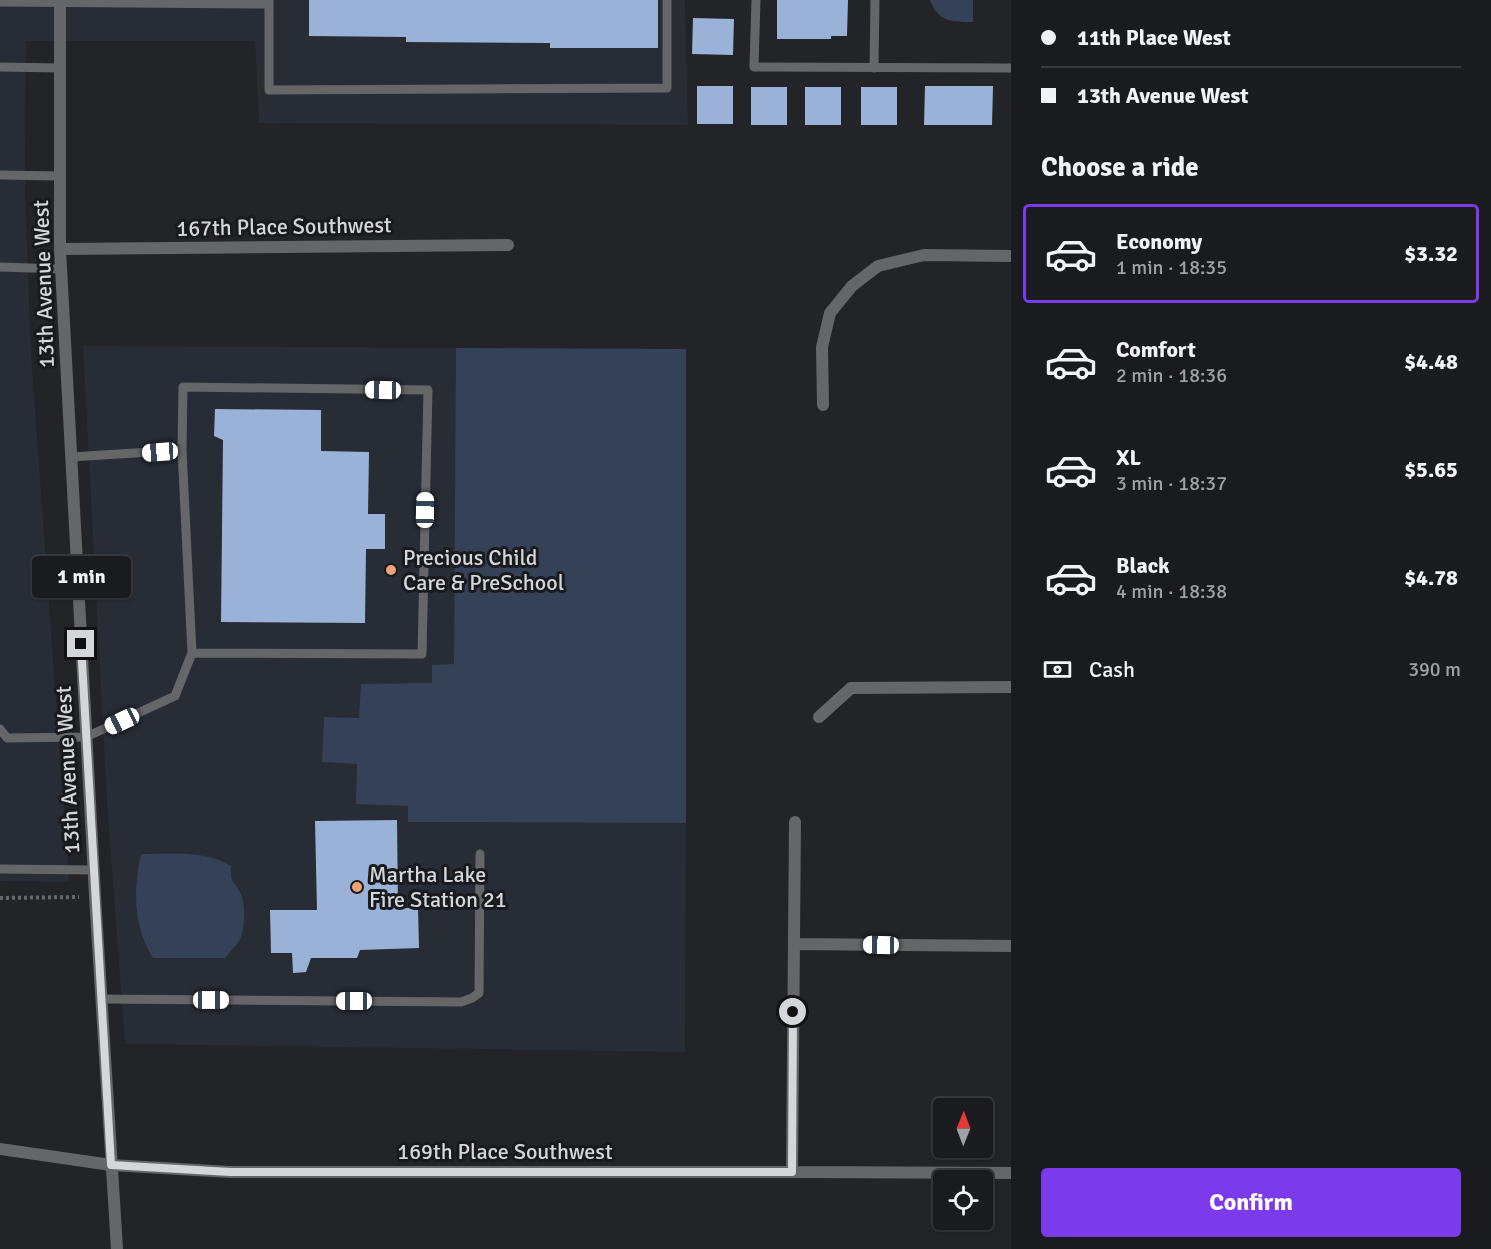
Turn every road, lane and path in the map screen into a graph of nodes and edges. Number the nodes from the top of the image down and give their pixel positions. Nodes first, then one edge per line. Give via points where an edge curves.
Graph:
1 (667, 0) edge
2 (756, 0) edge
3 (875, 0) edge
4 (60, 1) edge
5 (0, 2) edge
6 (269, 2) edge
7 (0, 67) edge
8 (60, 68) junction
9 (874, 68) junction
10 (1011, 68) edge
11 (0, 175) edge
12 (60, 176) junction
13 (508, 245) dead end
14 (60, 249) junction
15 (1011, 256) edge
16 (0, 267) edge
17 (61, 269) junction
18 (823, 405) dead end
19 (182, 450) junction
20 (71, 457) junction
21 (192, 653) junction
22 (1011, 687) edge
23 (819, 717) dead end
24 (0, 729) edge
25 (86, 737) junction
26 (4, 740) edge
27 (795, 822) dead end
28 (480, 854) dead end
29 (0, 869) edge
30 (94, 870) junction
31 (95, 896) junction
32 (0, 898) edge
33 (794, 944) junction
34 (1011, 946) edge
35 (101, 999) junction
36 (0, 1149) edge
37 (111, 1165) junction
38 (792, 1172) junction
39 (1011, 1173) edge
40 (117, 1249) edge

1 - 6 lane via 667,88 269,90
2 - 9 lane via 754,67
3 - 9 lane
4 - 5 lane
4 - 6 lane
4 - 8 street, 13th Avenue West
7 - 8 lane
8 - 12 street, 13th Avenue West
9 - 10 lane
11 - 12 lane
12 - 14 street, 13th Avenue West
13 - 14 street, 167th Place Southwest
14 - 17 street, 13th Avenue West
15 - 18 street via 924,255 878,266 852,286 830,313 822,347
16 - 17 lane
17 - 20 street, 13th Avenue West
19 - 20 lane
19 - 21 lane
19 - 21 lane via 183,387 428,390 422,654
20 - 25 street, 13th Avenue West
21 - 25 lane via 176,696
22 - 23 street via 851,688
24 - 26 lane
25 - 26 lane
25 - 30 street, 13th Avenue West
27 - 33 street
28 - 35 lane via 479,993 472,998 461,1002
29 - 30 lane
30 - 31 street, 13th Avenue West
31 - 32 path
31 - 35 street, 13th Avenue West
33 - 34 street
33 - 38 street
35 - 37 street, 13th Avenue West
36 - 37 street, 169th Place Southwest
37 - 38 street, 169th Place Southwest via 230,1172
37 - 40 street, 13th Avenue West
38 - 39 street, 169th Place Southwest

